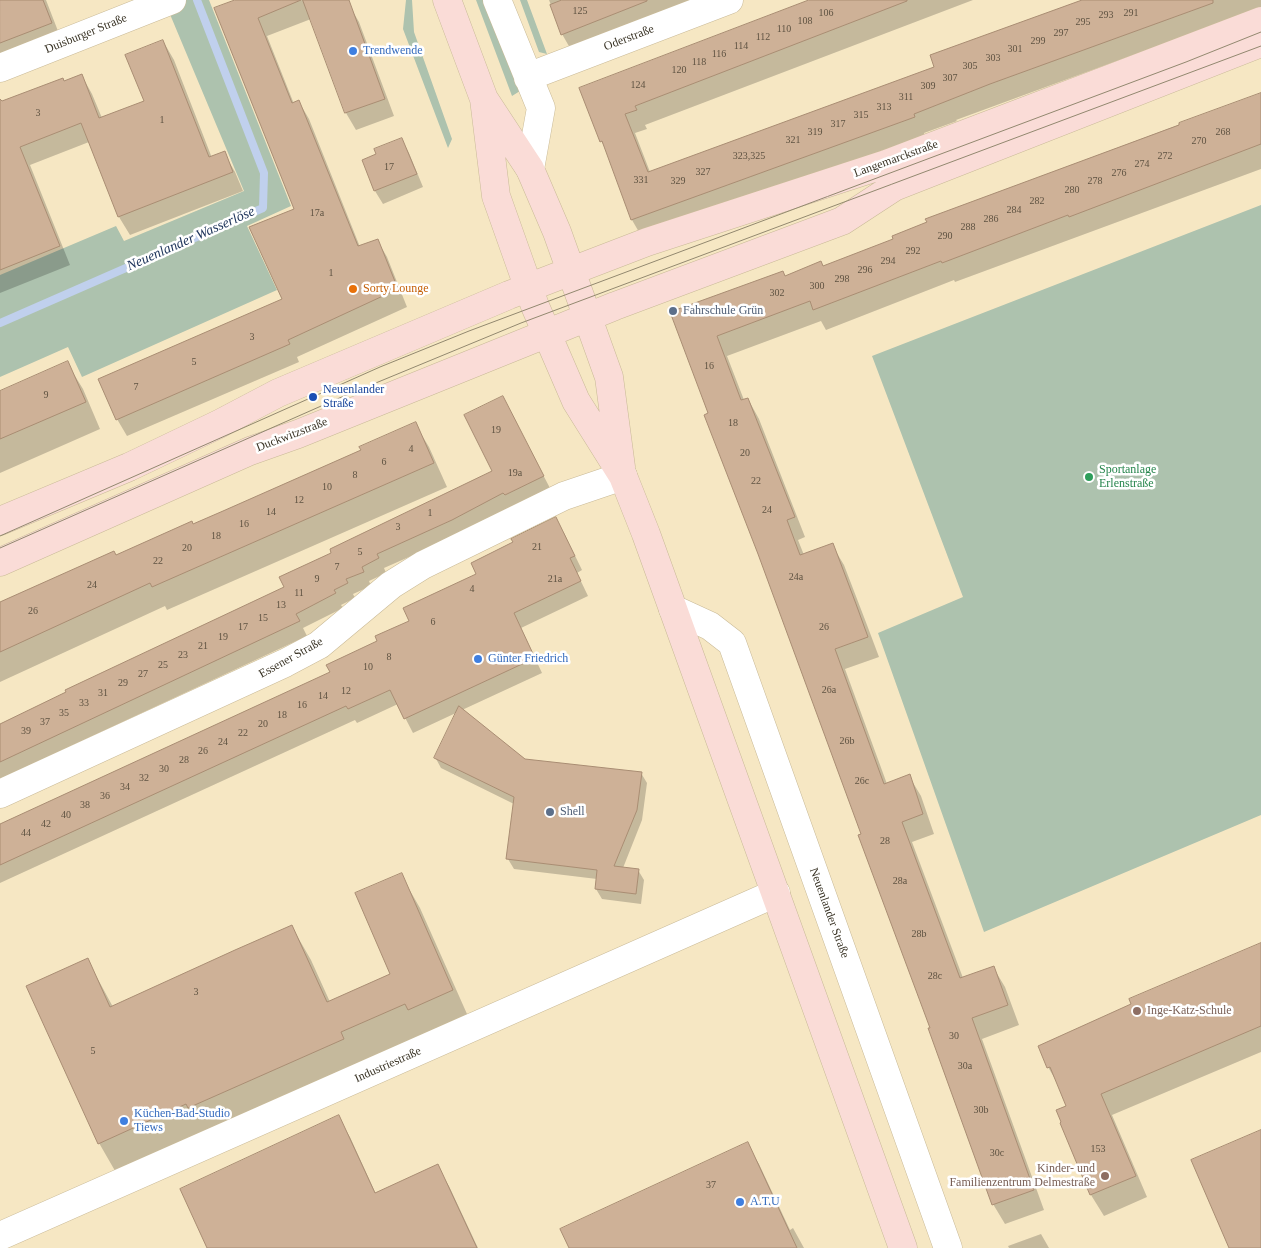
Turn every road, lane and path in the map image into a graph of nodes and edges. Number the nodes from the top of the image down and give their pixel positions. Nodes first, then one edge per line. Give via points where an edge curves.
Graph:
1 (446, 0) edge
2 (497, 0) edge
3 (729, 0) edge
4 (169, 1) edge
5 (1261, 21) edge
6 (1261, 44) edge
7 (0, 68) edge
8 (528, 78) junction
9 (484, 99) junction
10 (530, 169) junction
11 (572, 272) junction
12 (529, 288) junction
13 (588, 317) junction
14 (547, 333) junction
15 (623, 476) junction
16 (0, 521) edge
17 (0, 562) edge
18 (673, 608) junction
19 (0, 794) edge
20 (776, 893) junction
21 (0, 1236) edge
22 (903, 1248) edge
23 (948, 1248) edge

1 - 9 main road
2 - 8 street
3 - 8 street, Oderstraße
4 - 7 street, Duisburger Straße
5 - 11 main road, Langemarckstraße via 886,164 647,242
6 - 13 main road, Langemarckstraße via 894,187 842,221
8 - 10 street via 541,108
9 - 10 main road
9 - 12 main road via 496,196
10 - 11 main road
11 - 12 main road, Langemarckstraße
11 - 13 main road
12 - 14 main road
12 - 16 main road via 278,393 129,467
13 - 14 main road, Duckwitzstraße
13 - 15 main road via 609,376
14 - 15 main road via 576,401
14 - 17 main road, Duckwitzstraße via 250,451
15 - 18 main road
15 - 19 street, Essener Straße via 564,496 423,565 391,585 319,645 285,663
18 - 20 main road
18 - 23 street, Neuenlander Straße via 710,626 732,643
20 - 21 street, Industriestraße
20 - 22 main road

